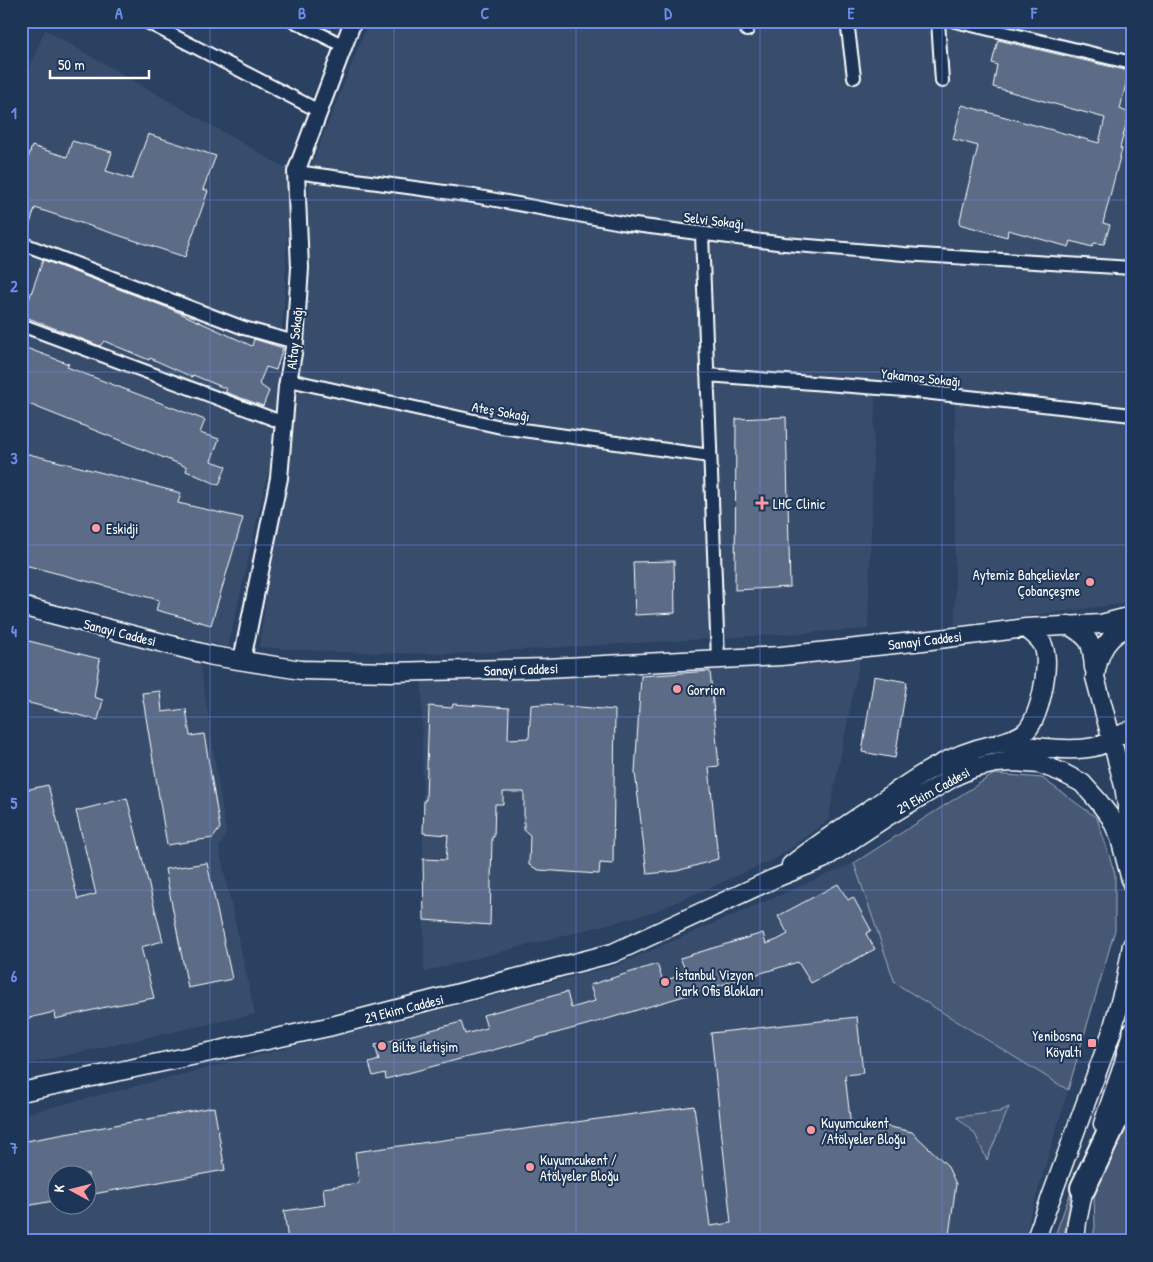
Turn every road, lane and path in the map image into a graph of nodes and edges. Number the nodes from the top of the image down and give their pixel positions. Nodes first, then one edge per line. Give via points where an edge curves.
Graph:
1 (145, 21) edge
2 (294, 21) edge
3 (353, 21) edge
4 (847, 21) edge
5 (938, 21) edge
6 (955, 21) edge
7 (344, 46) junction
8 (1132, 63) edge
9 (854, 78) dead end
10 (942, 81) dead end
11 (319, 111) junction
12 (296, 172) junction
13 (702, 234) junction
14 (21, 243) edge
15 (1132, 268) edge
16 (21, 325) edge
17 (294, 342) junction
18 (707, 375) junction
19 (288, 380) junction
20 (1132, 415) edge
21 (284, 423) junction
22 (710, 456) junction
23 (21, 606) edge
24 (1132, 616) edge
25 (1068, 625) junction
26 (1132, 626) edge
27 (1026, 628) junction
28 (718, 659) junction
29 (242, 660) junction
30 (1095, 677) junction
31 (1132, 730) edge
32 (1111, 742) junction
33 (994, 744) junction
34 (1132, 838) edge
35 (773, 879) junction
36 (1132, 884) edge
37 (1132, 945) edge
38 (1132, 1032) edge
39 (21, 1092) edge
40 (1132, 1093) edge
41 (1083, 1188) junction
42 (1034, 1241) edge
43 (1075, 1241) edge

1 - 11 street
2 - 7 street
3 - 7 street, Altay Sokağı
4 - 9 street
5 - 10 street
6 - 8 street
7 - 11 street, Altay Sokağı
11 - 12 street, Altay Sokağı
12 - 13 street, Selvi Sokağı via 474,196
12 - 17 street, Altay Sokağı via 300,268
13 - 15 street, Selvi Sokağı via 904,254
13 - 18 street
14 - 17 street via 244,328
16 - 21 street
17 - 19 street, Altay Sokağı
18 - 20 street, Yakamoz Sokağı via 905,390
18 - 22 street
19 - 21 street, Altay Sokağı
19 - 22 street, Ateş Sokağı via 501,427
21 - 29 street, Altay Sokağı via 279,478
22 - 28 street
23 - 29 main road, Sanayi Caddesi via 213,656
24 - 25 main road, Sanayi Caddesi via 1101,624
25 - 27 main road, Sanayi Caddesi
25 - 30 main road via 1084,634 1090,644
26 - 30 main road via 1121,630 1103,646
27 - 28 main road, Sanayi Caddesi via 819,652
27 - 33 main road via 1044,646 1046,660 1041,694 1034,719 1025,732
28 - 29 main road, Sanayi Caddesi via 391,672 301,670
30 - 32 main road
31 - 32 main road, 29 Ekim Caddesi
32 - 33 main road, 29 Ekim Caddesi via 1094,748
32 - 34 main road via 1124,786
33 - 35 main road, 29 Ekim Caddesi via 962,753 932,768 823,841
35 - 36 main road, 29 Ekim Caddesi via 822,859 957,774 996,763 1014,762 1040,764 1082,783 1111,818 1120,838
35 - 39 main road, 29 Ekim Caddesi via 613,953 328,1027
37 - 42 main road via 1111,1034
38 - 41 main road
40 - 41 highway via 1117,1116
41 - 43 main road

